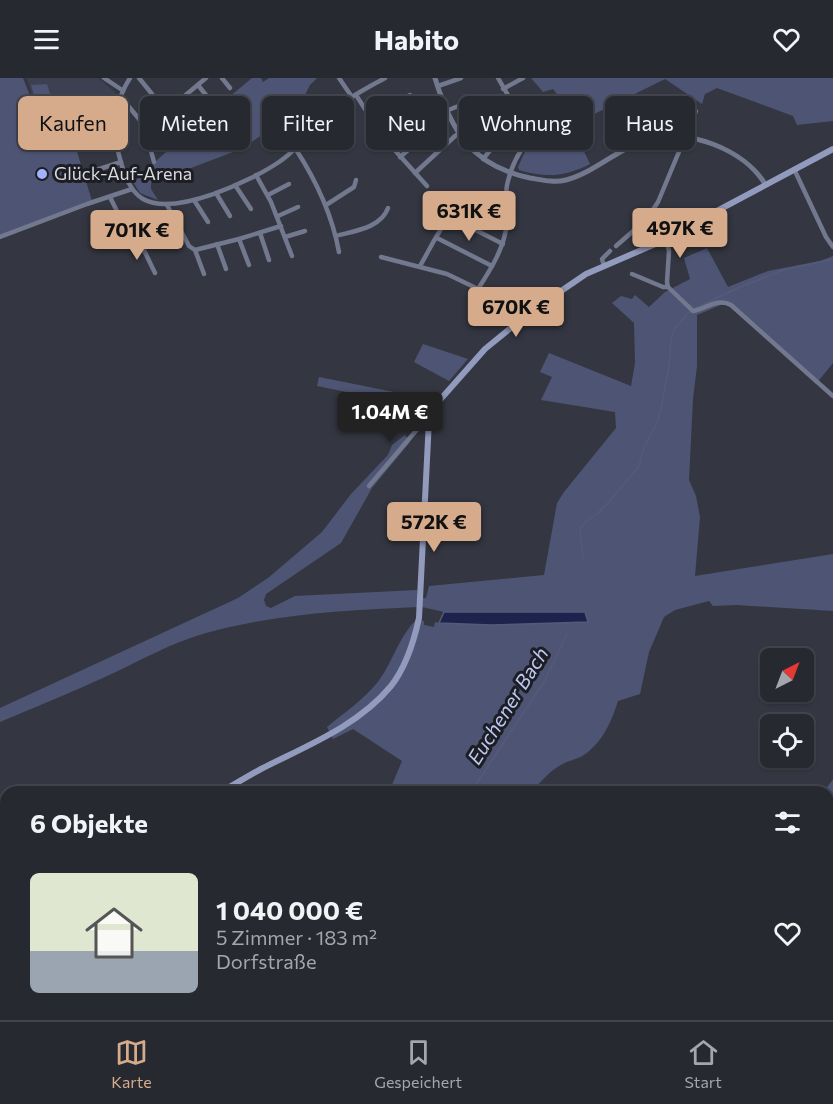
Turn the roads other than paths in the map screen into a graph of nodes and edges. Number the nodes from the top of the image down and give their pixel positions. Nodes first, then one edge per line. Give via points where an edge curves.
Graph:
1 (104, 78) edge
2 (130, 78) edge
3 (139, 78) edge
4 (206, 78) edge
5 (222, 78) edge
6 (339, 78) edge
7 (367, 78) edge
8 (385, 78) edge
9 (435, 78) edge
10 (461, 78) edge
11 (498, 78) edge
12 (523, 78) edge
13 (198, 85) junction
14 (371, 85) junction
15 (438, 86) junction
16 (230, 88) dead end
17 (503, 89) junction
18 (121, 93) junction
19 (152, 94) dead end
20 (120, 96) edge
21 (185, 96) edge
22 (207, 96) edge
23 (354, 96) junction
24 (441, 96) edge
25 (508, 96) edge
26 (447, 113) edge
27 (366, 114) edge
28 (140, 120) edge
29 (458, 134) junction
30 (695, 140) edge
31 (833, 149) edge
32 (118, 150) edge
33 (151, 150) edge
34 (293, 150) edge
35 (296, 150) edge
36 (394, 150) edge
37 (408, 150) edge
38 (490, 150) edge
39 (521, 150) edge
40 (628, 150) edge
41 (681, 150) edge
42 (400, 157) junction
43 (483, 159) junction
44 (121, 162) junction
45 (154, 162) dead end
46 (794, 169) junction
47 (510, 172) junction
48 (415, 173) junction
49 (84, 174) dead end
50 (256, 175) junction
51 (356, 180) dead end
52 (289, 184) dead end
53 (765, 184) junction
54 (235, 185) junction
55 (427, 186) dead end
56 (132, 189) junction
57 (216, 192) junction
58 (268, 195) junction
59 (110, 197) junction
60 (194, 200) junction
61 (506, 202) junction
62 (167, 205) junction
63 (326, 205) junction
64 (298, 207) dead end
65 (388, 208) dead end
66 (251, 209) dead end
67 (230, 216) dead end
68 (278, 216) junction
69 (450, 217) junction
70 (208, 222) dead end
71 (281, 226) junction
72 (305, 231) dead end
73 (154, 232) dead end
74 (260, 233) junction
75 (336, 236) junction
76 (0, 237) edge
77 (285, 237) junction
78 (437, 238) junction
79 (666, 238) junction
80 (239, 239) junction
81 (139, 240) junction
82 (133, 243) junction
83 (217, 244) junction
84 (503, 244) junction
85 (616, 246) dead end
86 (833, 248) edge
87 (144, 250) junction
88 (195, 250) junction
89 (610, 251) dead end
90 (339, 252) dead end
91 (291, 256) dead end
92 (381, 257) dead end
93 (269, 260) dead end
94 (249, 265) dead end
95 (420, 266) junction
96 (492, 266) junction
97 (604, 266) junction
98 (225, 269) dead end
99 (155, 273) dead end
100 (204, 274) dead end
101 (632, 274) dead end
102 (668, 287) junction
103 (478, 289) junction
104 (519, 321) junction
105 (833, 396) edge
106 (429, 420) junction
107 (369, 486) dead end
108 (233, 786) edge

1 - 18 street
2 - 18 street
3 - 19 street
4 - 13 street
5 - 16 street
6 - 23 street
7 - 14 street
8 - 14 street
9 - 15 street
10 - 15 street
11 - 17 street
12 - 17 street
13 - 21 street
13 - 22 street
14 - 23 street
15 - 24 street
17 - 25 street
18 - 20 street
18 - 28 street
23 - 27 street
26 - 29 street
29 - 43 street
29 - 48 street
30 - 53 street via 737,155
31 - 46 main road
32 - 44 street
33 - 45 street
34 - 50 street
35 - 63 street
36 - 42 street
37 - 42 street
38 - 43 street
39 - 47 street
40 - 47 street via 566,180 552,182
41 - 85 street via 647,219
42 - 48 street
43 - 47 street
44 - 49 street
44 - 56 street
46 - 53 main road
46 - 86 street
47 - 61 street
48 - 55 street
50 - 54 street
50 - 58 street
51 - 63 street via 354,187
52 - 58 street
53 - 79 main road
54 - 57 street
54 - 66 street
56 - 59 street
56 - 62 street via 142,199
57 - 60 street
57 - 67 street
58 - 68 street
59 - 76 street
59 - 82 street
60 - 62 street
60 - 70 street
61 - 69 street via 474,200 459,206
61 - 84 street
62 - 88 street
63 - 75 street
64 - 68 street
65 - 75 street via 376,224
68 - 71 street
69 - 78 street
69 - 84 street
71 - 74 street
71 - 77 street
72 - 77 street
73 - 81 street
74 - 80 street
74 - 93 street
75 - 90 street
77 - 91 street
78 - 95 street
78 - 96 street
79 - 97 main road
79 - 102 street
80 - 83 street
80 - 94 street
81 - 82 street
81 - 87 street
82 - 87 street via 138,252
83 - 88 street
83 - 98 street
84 - 96 street
87 - 99 street
88 - 100 street
89 - 97 street via 602,259
92 - 95 street
95 - 103 street
96 - 103 street
97 - 104 main road via 586,274
101 - 102 street
102 - 105 street via 691,310 720,302 731,305
103 - 104 street via 507,307
104 - 106 main road via 469,366 439,401
106 - 107 street
106 - 108 main road via 419,618 414,642 392,685 372,706 340,729

